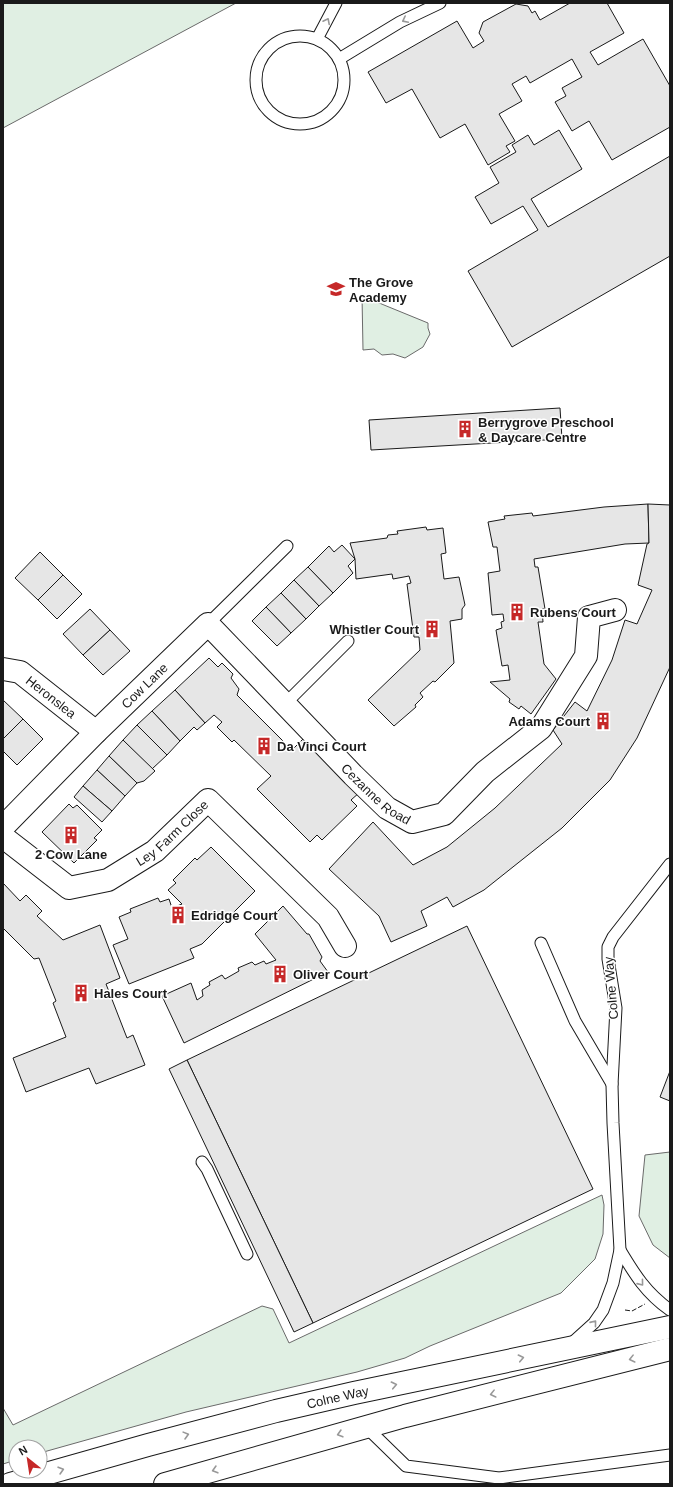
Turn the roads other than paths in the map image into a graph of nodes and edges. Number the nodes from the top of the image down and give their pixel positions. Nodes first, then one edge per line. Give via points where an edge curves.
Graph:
1 (336, 3) edge
2 (440, 3) edge
3 (317, 39) junction
4 (339, 59) junction
5 (287, 546) dead end
6 (615, 610) dead end
7 (208, 624) junction
8 (348, 641) dead end
9 (3, 669) edge
10 (284, 704) junction
11 (96, 732) junction
12 (3, 827) edge
13 (3, 837) edge
14 (670, 864) edge
15 (540, 943) dead end
16 (344, 946) dead end
17 (612, 1085) junction
18 (202, 1162) dead end
19 (620, 1250) junction
20 (247, 1254) dead end
21 (670, 1310) edge
22 (670, 1327) edge
23 (564, 1349) junction
24 (670, 1349) edge
25 (366, 1427) junction
26 (670, 1454) edge
27 (10, 1484) edge
28 (165, 1484) edge

3 -> 1 lane
2 -> 4 lane via 400,22
3 - 4 lane via 330,47
3 - 4 lane via 303,36 288,38 274,44 264,54 257,68 256,82 259,97 266,109 278,119 292,124 307,124 320,120 332,111 340,100 344,72
5 - 7 lane, Cow Lane
6 - 10 main road, Cezanne Road via 589,617 586,656 541,728 485,772 444,814 412,822 387,808
7 - 10 main road, Cezanne Road
7 - 11 main road, Cow Lane
8 - 10 lane
9 - 11 main road, Heronslea via 20,672
11 - 12 main road, Cow Lane
13 - 16 main road, Ley Farm Close via 69,888 108,880 155,851 208,800 328,917
14 - 17 lane, Colne Way via 608,947 616,1008
15 - 17 lane, Colne Way via 575,1021
17 - 19 lane, Colne Way
18 - 20 lane
19 -> 21 lane via 636,1278 649,1293
23 -> 19 lane via 583,1335 603,1310 613,1283
22 - 23 main road, Colne Way
27 -> 23 main road, Colne Way via 276,1411
24 -> 25 main road
25 - 26 lane via 406,1466 498,1478
25 -> 28 main road

